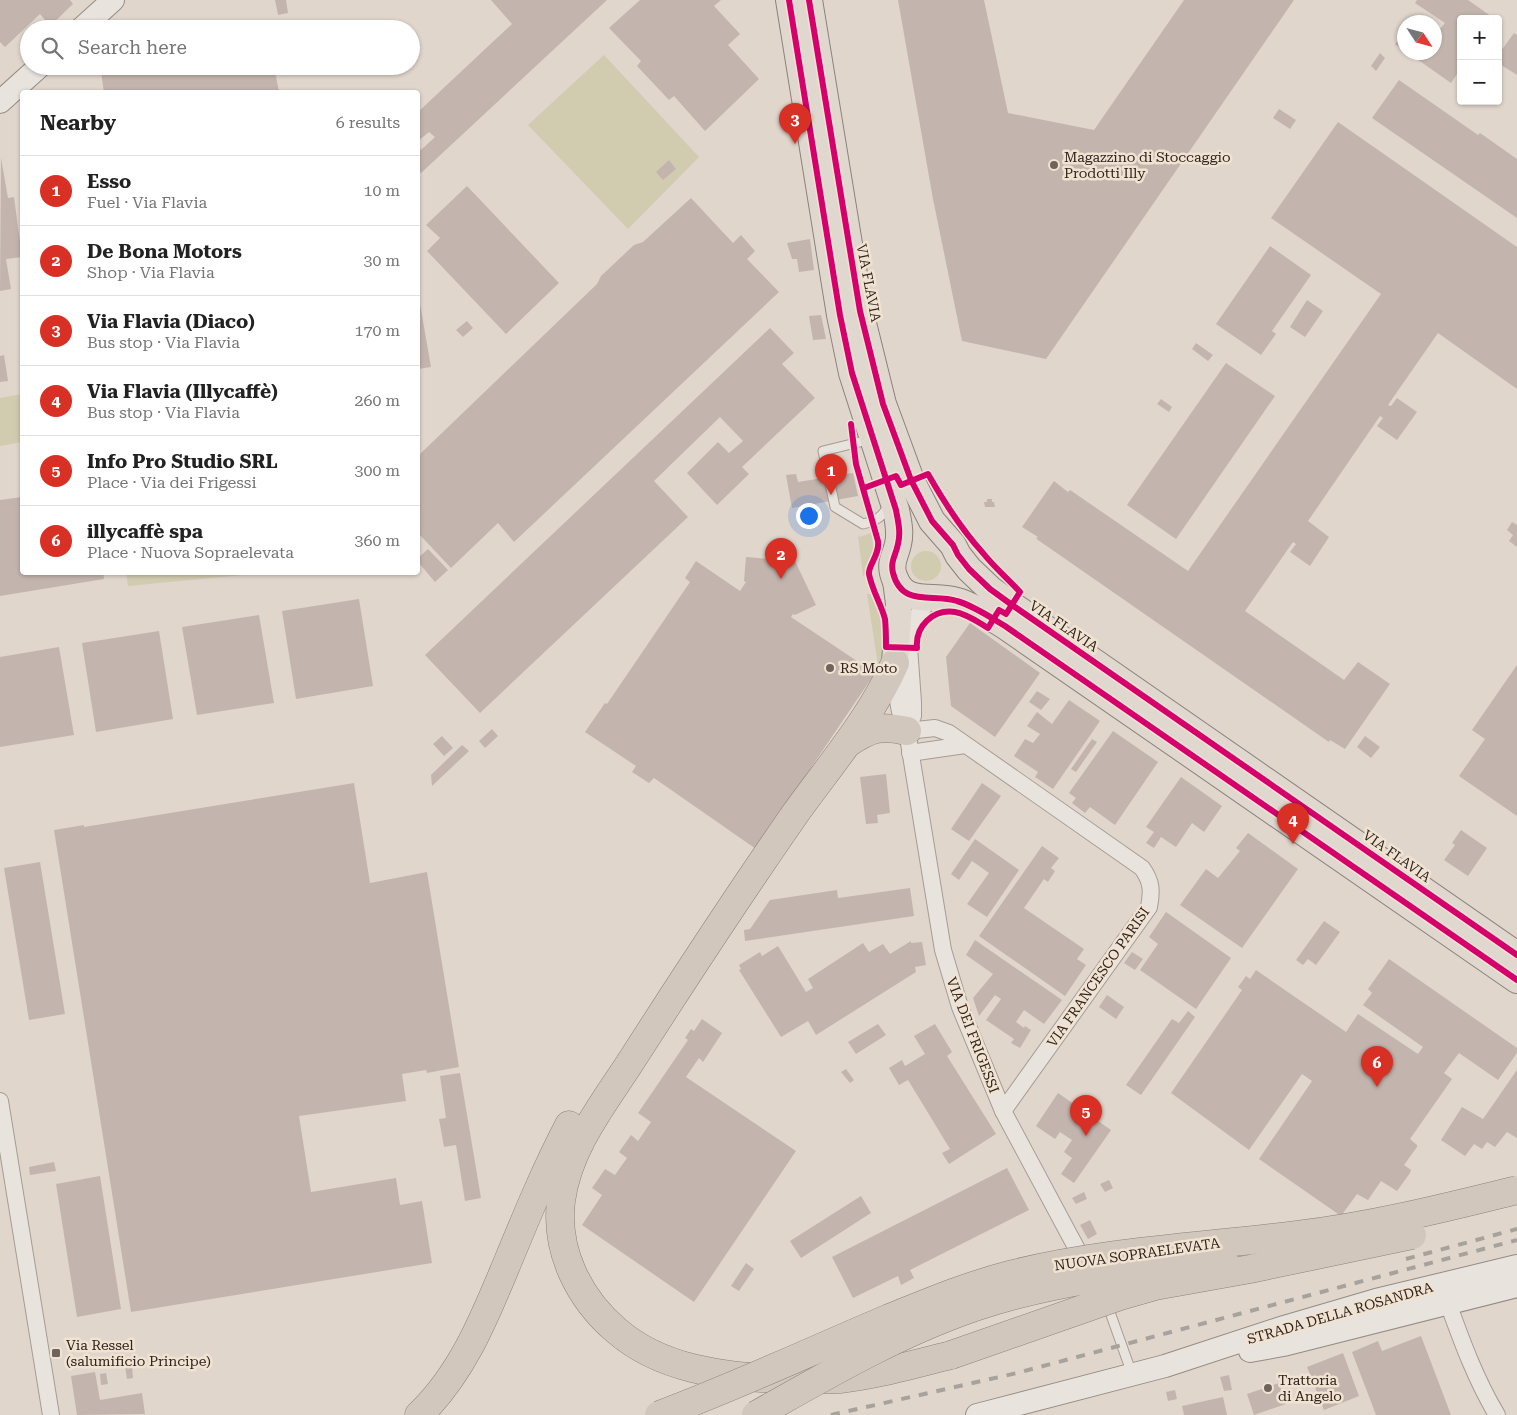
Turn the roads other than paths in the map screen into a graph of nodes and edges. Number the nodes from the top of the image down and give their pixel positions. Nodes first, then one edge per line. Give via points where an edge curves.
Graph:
1 (113, 0) edge
2 (788, 0) edge
3 (809, 0) edge
4 (91, 20) edge
5 (30, 75) edge
6 (0, 102) edge
7 (872, 439) junction
8 (892, 496) junction
9 (898, 545) junction
10 (951, 546) junction
11 (896, 581) junction
12 (932, 598) junction
13 (895, 662) junction
14 (909, 742) junction
15 (965, 745) junction
16 (844, 746) junction
17 (1517, 955) edge
18 (1517, 980) edge
19 (614, 1073) junction
20 (0, 1101) edge
21 (1003, 1111) junction
22 (1517, 1190) edge
23 (1517, 1208) edge
24 (1412, 1236) junction
25 (1517, 1266) edge
26 (1517, 1286) edge
27 (1448, 1303) junction
28 (1111, 1315) joint
29 (1165, 1366) junction
30 (1132, 1374) junction
31 (51, 1415) edge
32 (419, 1415) edge
33 (659, 1415) edge
34 (756, 1415) edge
35 (978, 1415) edge
36 (1497, 1415) edge

1 - 4 main road
2 - 7 main road via 840,315 852,373
3 - 10 main road, VIA FLAVIA via 860,311 881,394 911,480 932,521
5 - 6 main road
7 - 8 main road
7 - 8 lane via 823,451 835,506 863,524 883,515
8 - 9 main road via 900,530
9 - 10 main road via 918,532 936,533
9 - 11 main road via 892,563
10 - 12 main road via 958,571 952,585
10 - 17 main road, VIA FLAVIA via 969,569 1012,605
11 - 12 main road via 911,595
11 - 13 main road via 899,603
12 - 14 street, VIA DEI FRIGESSI via 916,615 910,636 913,716
12 - 18 main road via 958,601 1012,631
13 - 14 street, VIA DEI FRIGESSI via 898,707
13 - 16 highway via 876,701
14 - 15 street
14 - 15 street, VIA FRANCESCO PARISI via 935,728 949,733
14 - 16 highway via 894,728 868,731
14 - 21 street, VIA DEI FRIGESSI via 943,950 960,1007
15 - 21 street, VIA FRANCESCO PARISI via 1142,868 1149,878 1152,892 1149,907
16 - 19 highway
19 - 24 highway, bridge via 570,1166 560,1216 564,1252 578,1286 590,1304 619,1333 652,1354 702,1371 799,1380 840,1379 876,1373 951,1355 1155,1286
19 - 32 highway via 587,1094 568,1126 469,1348 451,1378
20 - 31 street
21 - 28 street, VIA DEI FRIGESSI
22 - 33 highway, NUOVA SOPRAELEVATA, bridge via 1408,1217 1341,1229 1114,1254 1008,1276 921,1305
23 - 24 highway, NUOVA SOPRAELEVATA
24 - 34 highway, NUOVA SOPRAELEVATA, bridge via 1299,1254 1116,1275 1014,1295 977,1306 872,1351
25 - 29 main road, STRADA DELLA ROSANDRA via 1376,1300
26 - 27 main road, STRADA DELLA ROSANDRA
27 - 29 main road, STRADA DELLA ROSANDRA via 1283,1345
27 - 36 street via 1462,1346
28 - 30 lane
29 - 30 main road, STRADA DELLA ROSANDRA
30 - 35 main road, STRADA DELLA ROSANDRA

